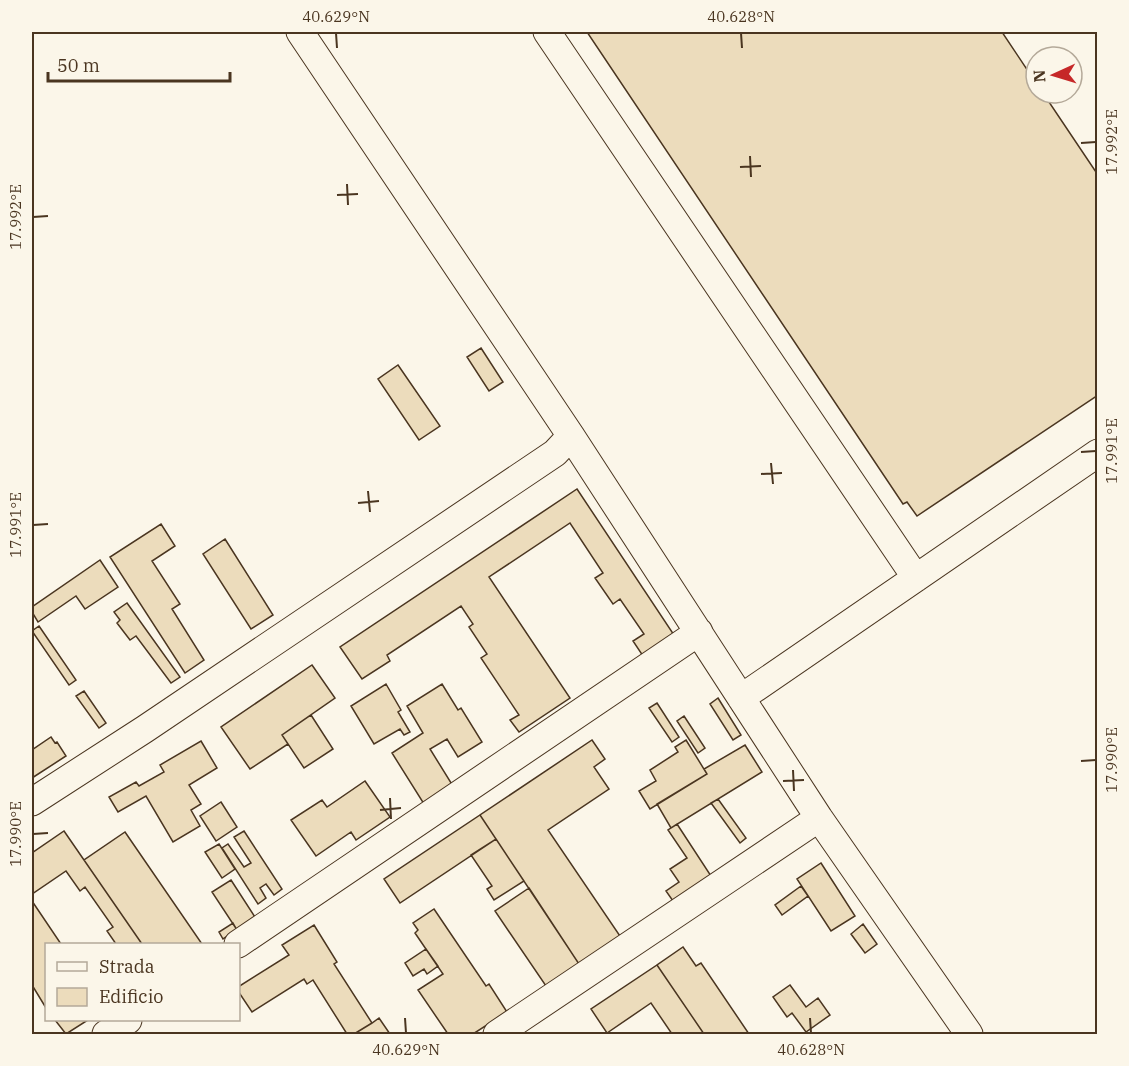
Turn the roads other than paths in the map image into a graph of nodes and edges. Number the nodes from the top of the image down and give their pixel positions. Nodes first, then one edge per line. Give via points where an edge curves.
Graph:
1 (300, 32) edge
2 (547, 32) edge
3 (571, 436) junction
4 (1098, 453) edge
5 (916, 578) junction
6 (699, 632) junction
7 (741, 698) junction
8 (32, 802) edge
9 (819, 818) junction
10 (240, 944) edge
11 (127, 1021) edge
12 (106, 1035) edge
13 (497, 1035) edge
14 (969, 1035) edge

1 - 3 street
2 - 5 street
3 - 6 street
3 - 8 street via 555,453
4 - 5 street
5 - 7 street
6 - 7 street
6 - 10 street
7 - 9 street
9 - 13 street
9 - 14 street
11 - 12 street

